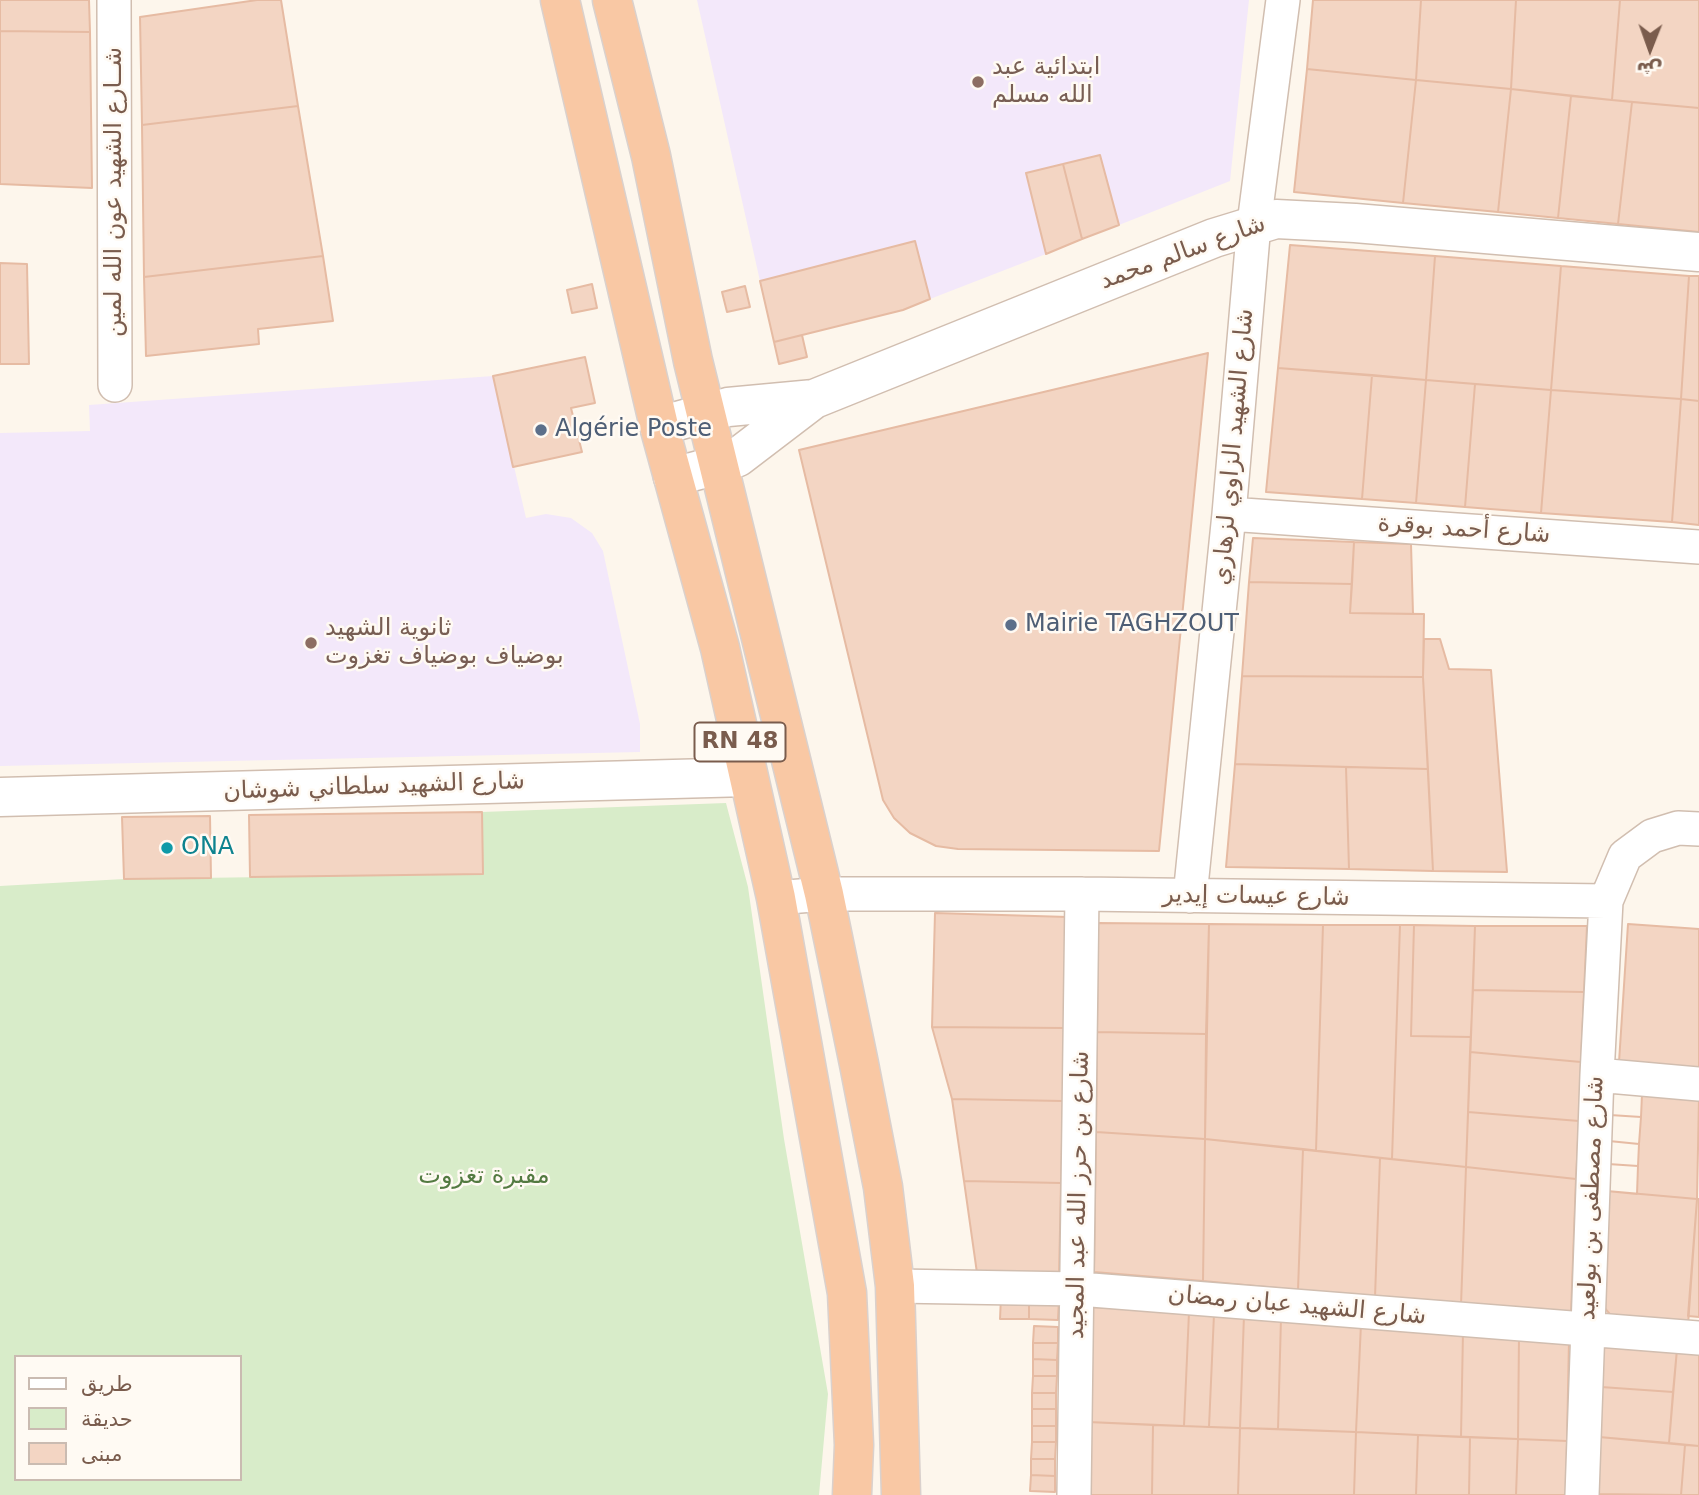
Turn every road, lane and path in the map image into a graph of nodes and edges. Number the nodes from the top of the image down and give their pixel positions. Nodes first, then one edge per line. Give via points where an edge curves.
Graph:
1 (114, 0) edge
2 (560, 0) edge
3 (612, 0) edge
4 (1283, 0) edge
5 (1254, 224) junction
6 (1699, 252) edge
7 (115, 385) dead end
8 (814, 399) junction
9 (706, 412) junction
10 (659, 426) junction
11 (718, 465) junction
12 (673, 477) junction
13 (1229, 514) junction
14 (1699, 547) edge
15 (748, 777) junction
16 (0, 797) edge
17 (1699, 829) edge
18 (824, 894) junction
19 (1082, 894) junction
20 (1190, 896) junction
21 (776, 898) junction
22 (1606, 901) junction
23 (1597, 1075) junction
24 (1699, 1084) edge
25 (895, 1286) junction
26 (1079, 1289) junction
27 (1587, 1329) junction
28 (1699, 1338) edge
29 (852, 1495) edge
30 (901, 1495) edge
31 (1074, 1495) edge
32 (1581, 1495) edge

1 - 7 street, شــارع الشهيد عون الله لمين
2 - 10 highway, RN 48
3 - 9 highway, RN 48
4 - 5 street, شارع الشهيد الزاوي لزهاري
5 - 6 street, شارع سالم محمد via 1276,219 1342,222
5 - 8 street, شارع سالم محمد
5 - 13 street, شارع الشهيد الزاوي لزهاري
8 - 9 street, شارع سالم محمد
8 - 11 street, شارع سالم محمد via 738,457
9 - 10 street, شارع سالم محمد
9 - 11 highway, RN 48
10 - 12 highway, RN 48
11 - 12 street, شارع سالم محمد
11 - 18 highway, RN 48
12 - 15 highway, RN 48 via 720,648
13 - 14 street, شارع أحمد بوقرة
13 - 20 street, شارع الشهيد الزاوي لزهاري
15 - 16 street, شارع الشهيد سلطاني شوشان
15 - 21 highway, RN 48
17 - 22 street via 1678,828 1653,836 1625,856
18 - 19 street, شارع عيسات إيدير
18 - 21 street, شارع عيسات إيدير
18 - 25 highway, RN 48 via 883,1187
19 - 20 street, شارع عيسات إيدير
19 - 26 street, شارع بن حرز الله عبد المجيد
20 - 22 street, شارع عيسات إيدير
21 - 29 highway, RN 48 via 847,1293
22 - 23 street, شارع مصطفى بن بولعيد
23 - 24 street
23 - 27 street, شارع مصطفى بن بولعيد
25 - 26 street, شارع الشهيد عبان رمضان
25 - 30 highway, RN 48
26 - 27 street, شارع الشهيد عبان رمضان
26 - 31 street, شارع بن حرز الله عبد المجيد
27 - 28 street, شارع الشهيد عبان رمضان
27 - 32 street, شارع مصطفى بن بولعيد

